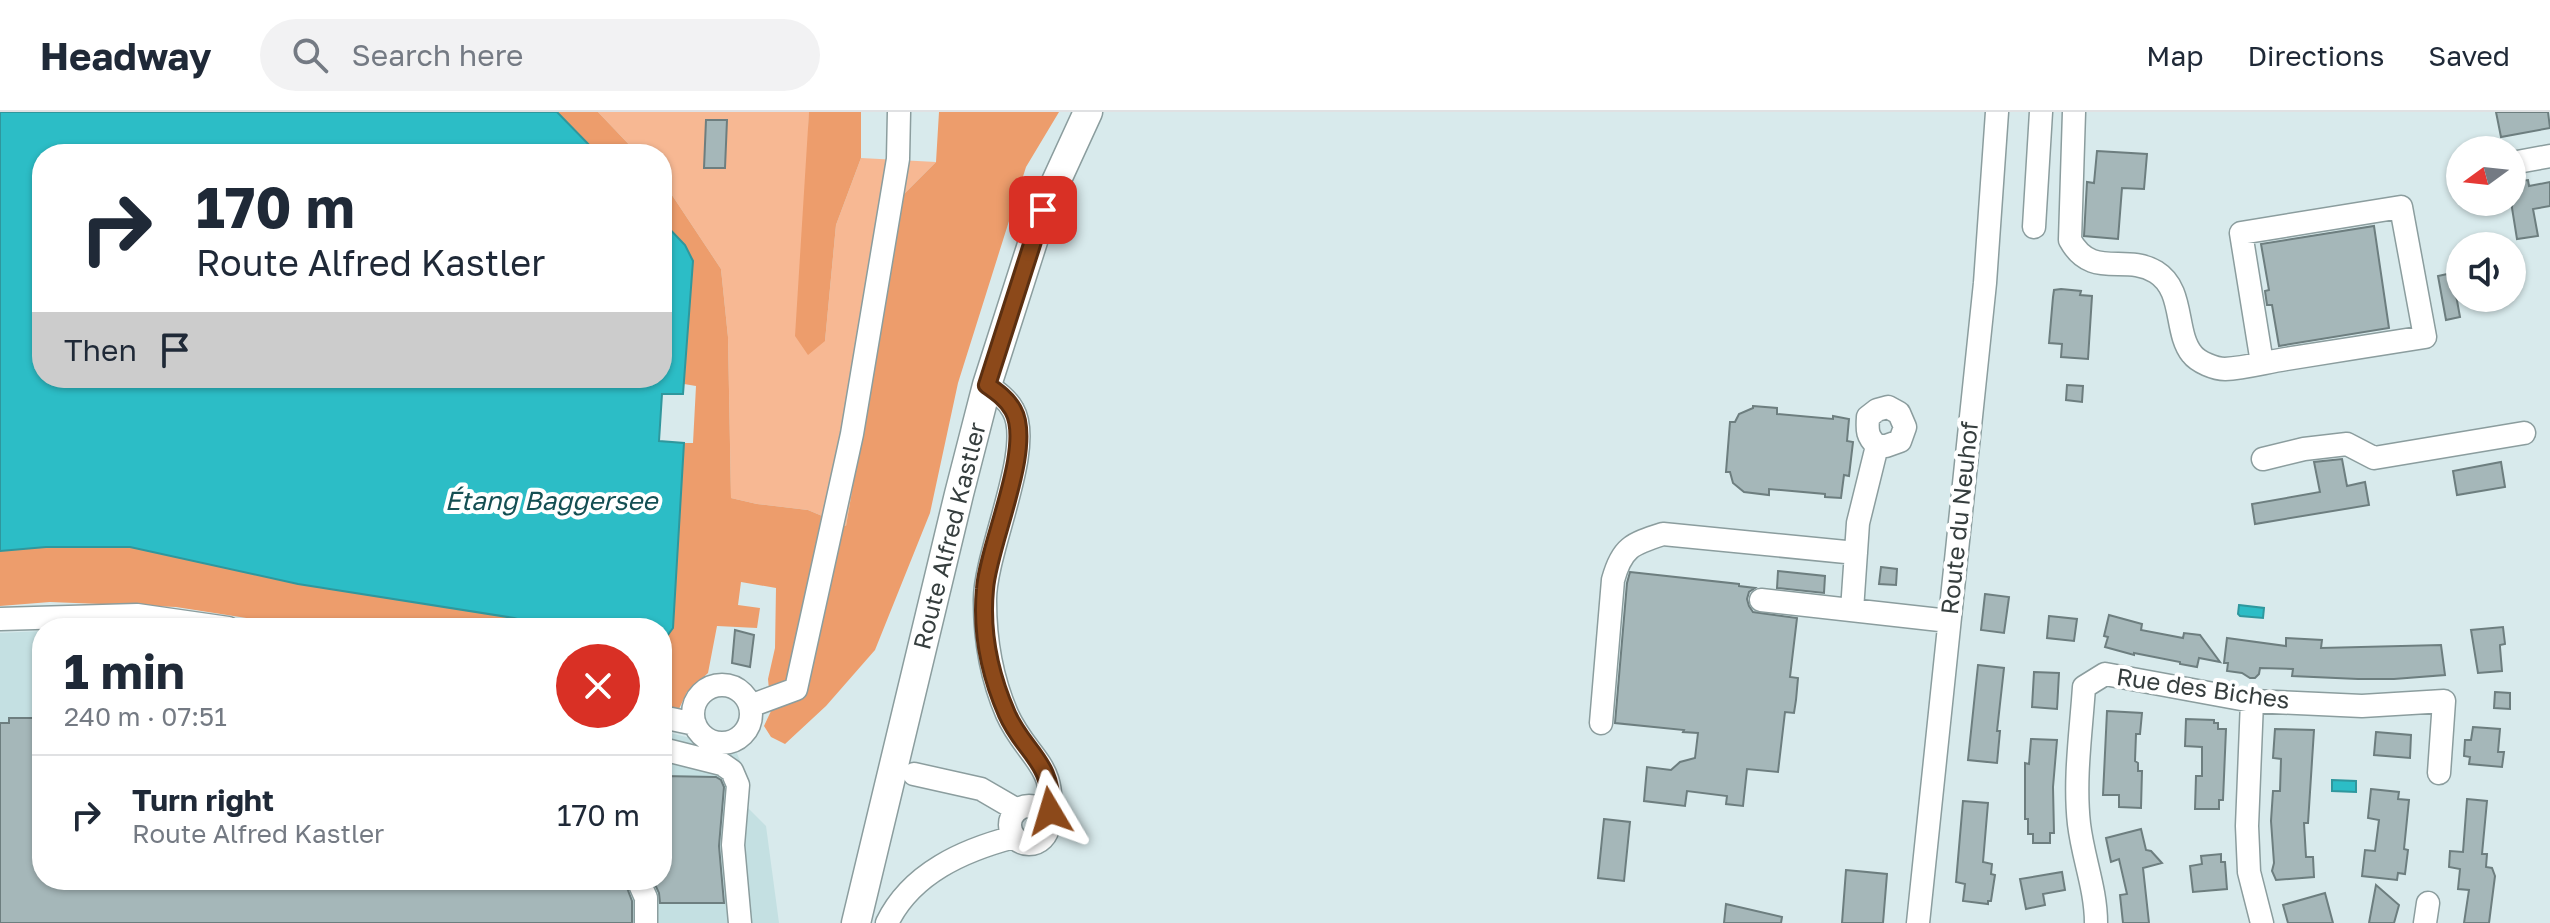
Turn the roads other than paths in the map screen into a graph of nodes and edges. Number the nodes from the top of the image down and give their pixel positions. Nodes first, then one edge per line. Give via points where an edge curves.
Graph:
1 (899, 112) edge
2 (1088, 112) edge
3 (1997, 112) edge
4 (2041, 112) edge
5 (2074, 112) edge
6 (2550, 156) edge
7 (2526, 160) edge
8 (2034, 227) dead end
9 (2262, 363) junction
10 (987, 385) junction
11 (2524, 433) dead end
12 (1877, 446) dead end
13 (2263, 459) dead end
14 (1856, 553) junction
15 (1761, 600) dead end
16 (1852, 610) junction
17 (32, 618) edge
18 (34, 618) edge
19 (158, 618) edge
20 (0, 619) edge
21 (1949, 621) junction
22 (2252, 701) junction
23 (750, 706) junction
24 (672, 719) edge
25 (1601, 723) dead end
26 (695, 724) junction
27 (672, 752) edge
28 (2439, 773) dead end
29 (914, 774) dead end
30 (1017, 810) junction
31 (1047, 823) junction
32 (1014, 837) junction
33 (642, 890) edge
34 (646, 923) edge
35 (740, 923) edge
36 (856, 923) edge
37 (887, 923) edge
38 (1918, 923) edge
39 (2096, 923) edge
40 (2262, 923) edge

1 - 23 street via 898,159 852,434 796,689
2 - 10 main road, Route Alfred Kastler via 1043,210
3 - 21 street, Route du Neuhof via 1985,283
4 - 8 street
5 - 9 street via 2070,240 2076,250 2100,264 2143,265 2159,273 2173,289 2191,354 2202,362 2222,370
6 - 7 street
9 - 9 street via 2425,337 2401,207 2241,233
10 - 31 street via 1015,412 1019,443 985,587 985,636 1008,716 1044,768 1051,800
10 - 36 main road, Route Alfred Kastler
11 - 13 street via 2374,458 2347,444
12 - 14 street
14 - 16 street
14 - 25 street via 1663,534 1636,542 1620,557 1613,580
15 - 16 street
16 - 21 street
17 - 20 street
18 - 19 street
21 - 38 street, Route du Neuhof
22 - 28 street, Rue des Biches via 2362,706 2444,701
22 - 39 street, Rue des Biches via 2105,674 2084,687 2076,787
22 - 40 street via 2249,872
23 - 26 street via 744,735 726,743 707,739
23 - 26 street via 734,687 715,686 699,696
24 - 26 street
27 - 35 street via 722,764 738,785 733,845
29 - 30 street via 981,789
30 - 31 street via 1039,809
30 - 32 street via 1009,826
31 - 32 street via 1037,842 1021,843
32 - 37 street via 953,858 912,889
33 - 34 street

